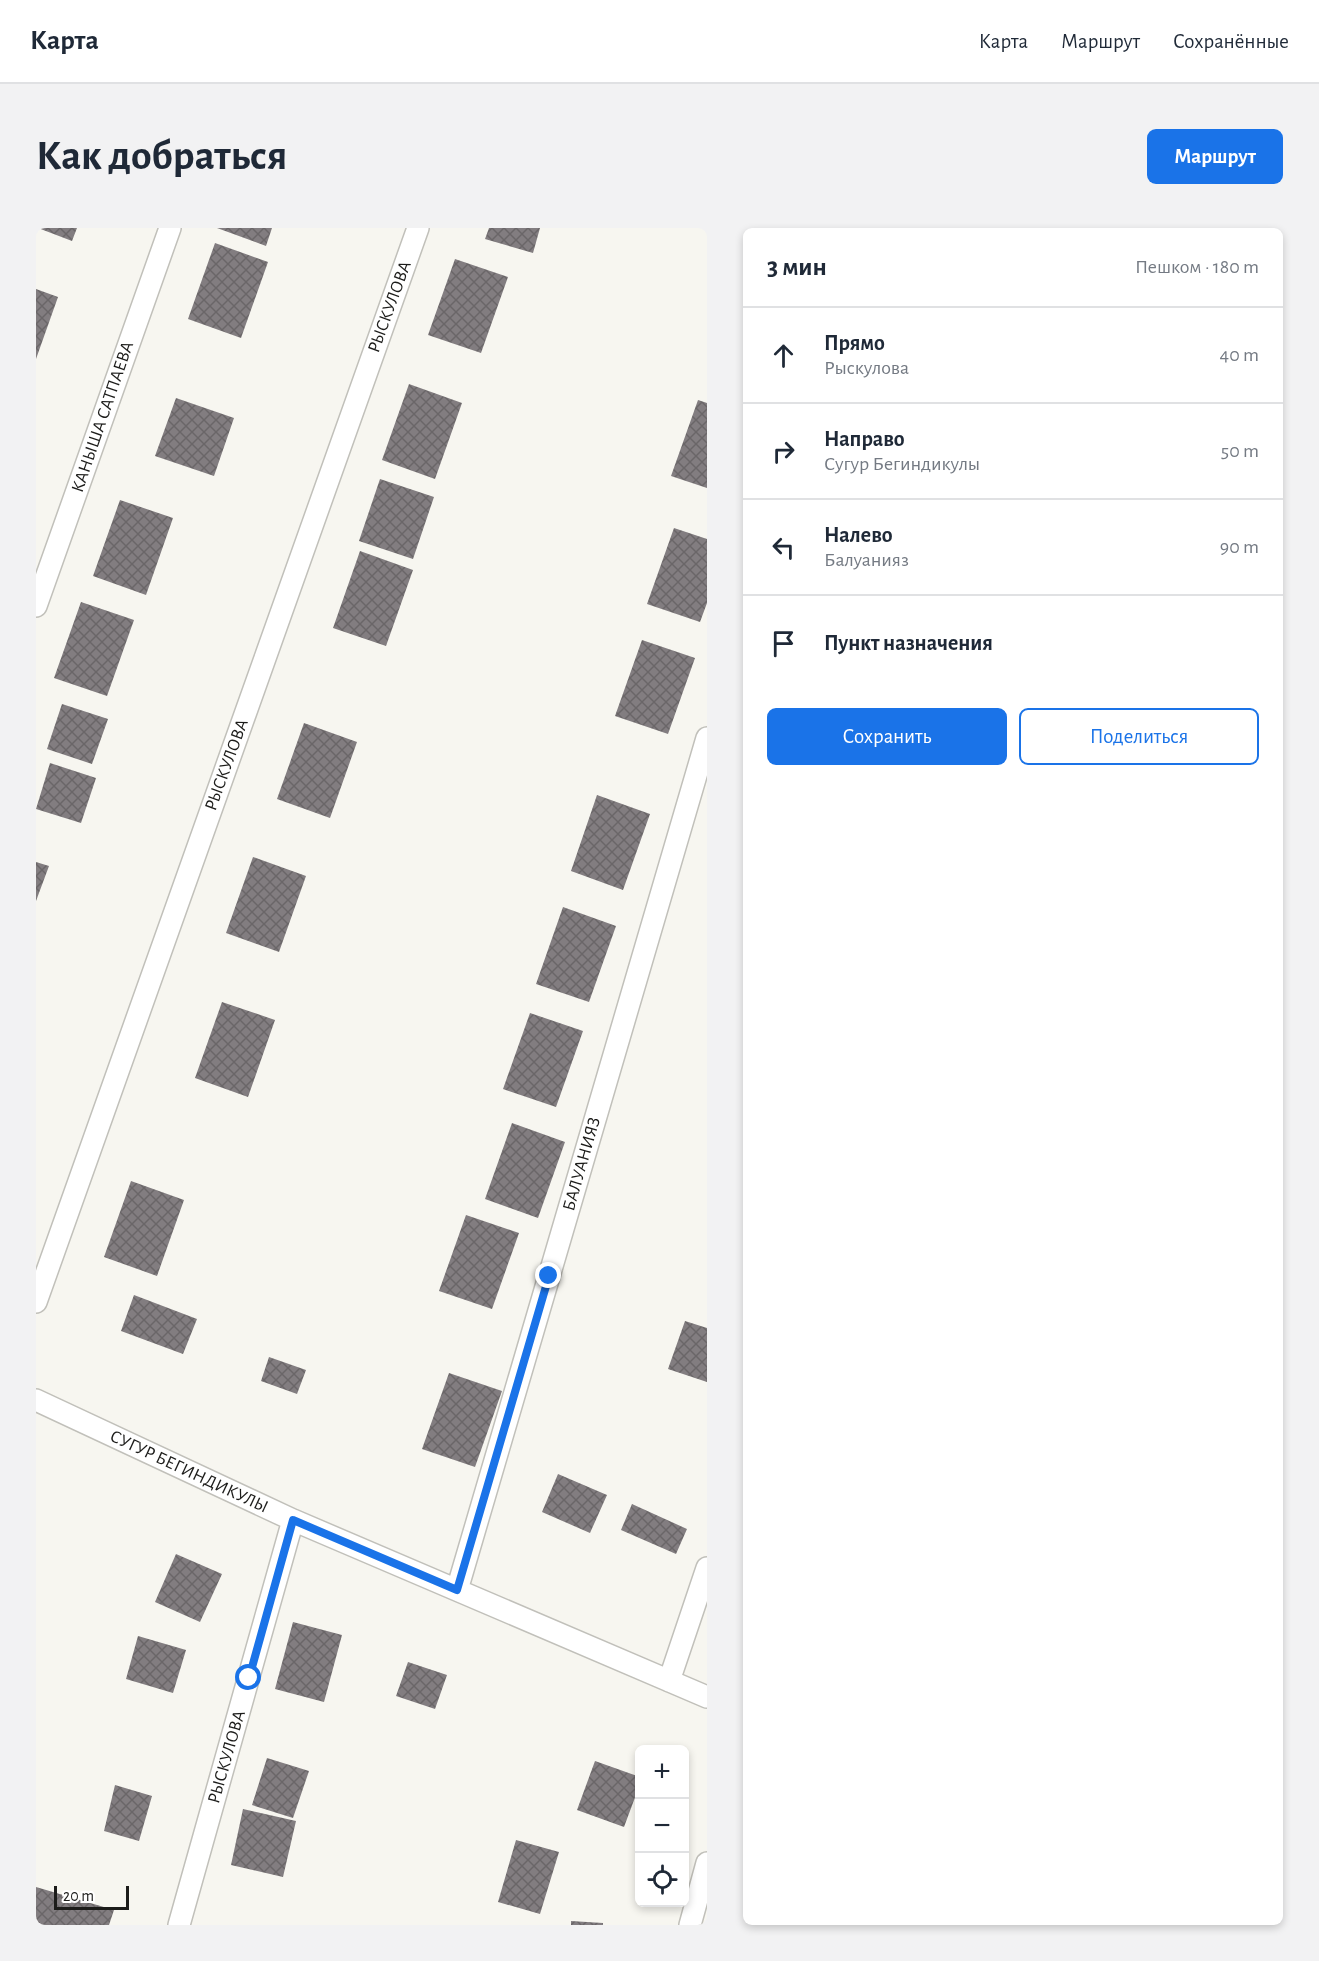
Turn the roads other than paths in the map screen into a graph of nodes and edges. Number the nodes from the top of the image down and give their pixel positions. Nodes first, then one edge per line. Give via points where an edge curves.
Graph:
1 (170, 228) edge
2 (418, 228) edge
3 (36, 606) edge
4 (707, 738) edge
5 (36, 1302) edge
6 (36, 1400) edge
7 (293, 1520) junction
8 (707, 1568) edge
9 (457, 1590) junction
10 (669, 1681) junction
11 (707, 1697) edge
12 (707, 1863) edge
13 (179, 1925) edge
14 (690, 1925) edge

1 - 3 street, КАНЫША САТПАЕВА
2 - 5 street, РЫСКУЛОВА
4 - 9 street, БАЛУАНИЯЗ
6 - 7 street, СУГУР БЕГИНДИКУЛЫ
7 - 9 street, СУГУР БЕГИНДИКУЛЫ
7 - 13 street, РЫСКУЛОВА
8 - 10 street
9 - 10 street, СУГУР БЕГИНДИКУЛЫ
10 - 11 street, СУГУР БЕГИНДИКУЛЫ
12 - 14 street

